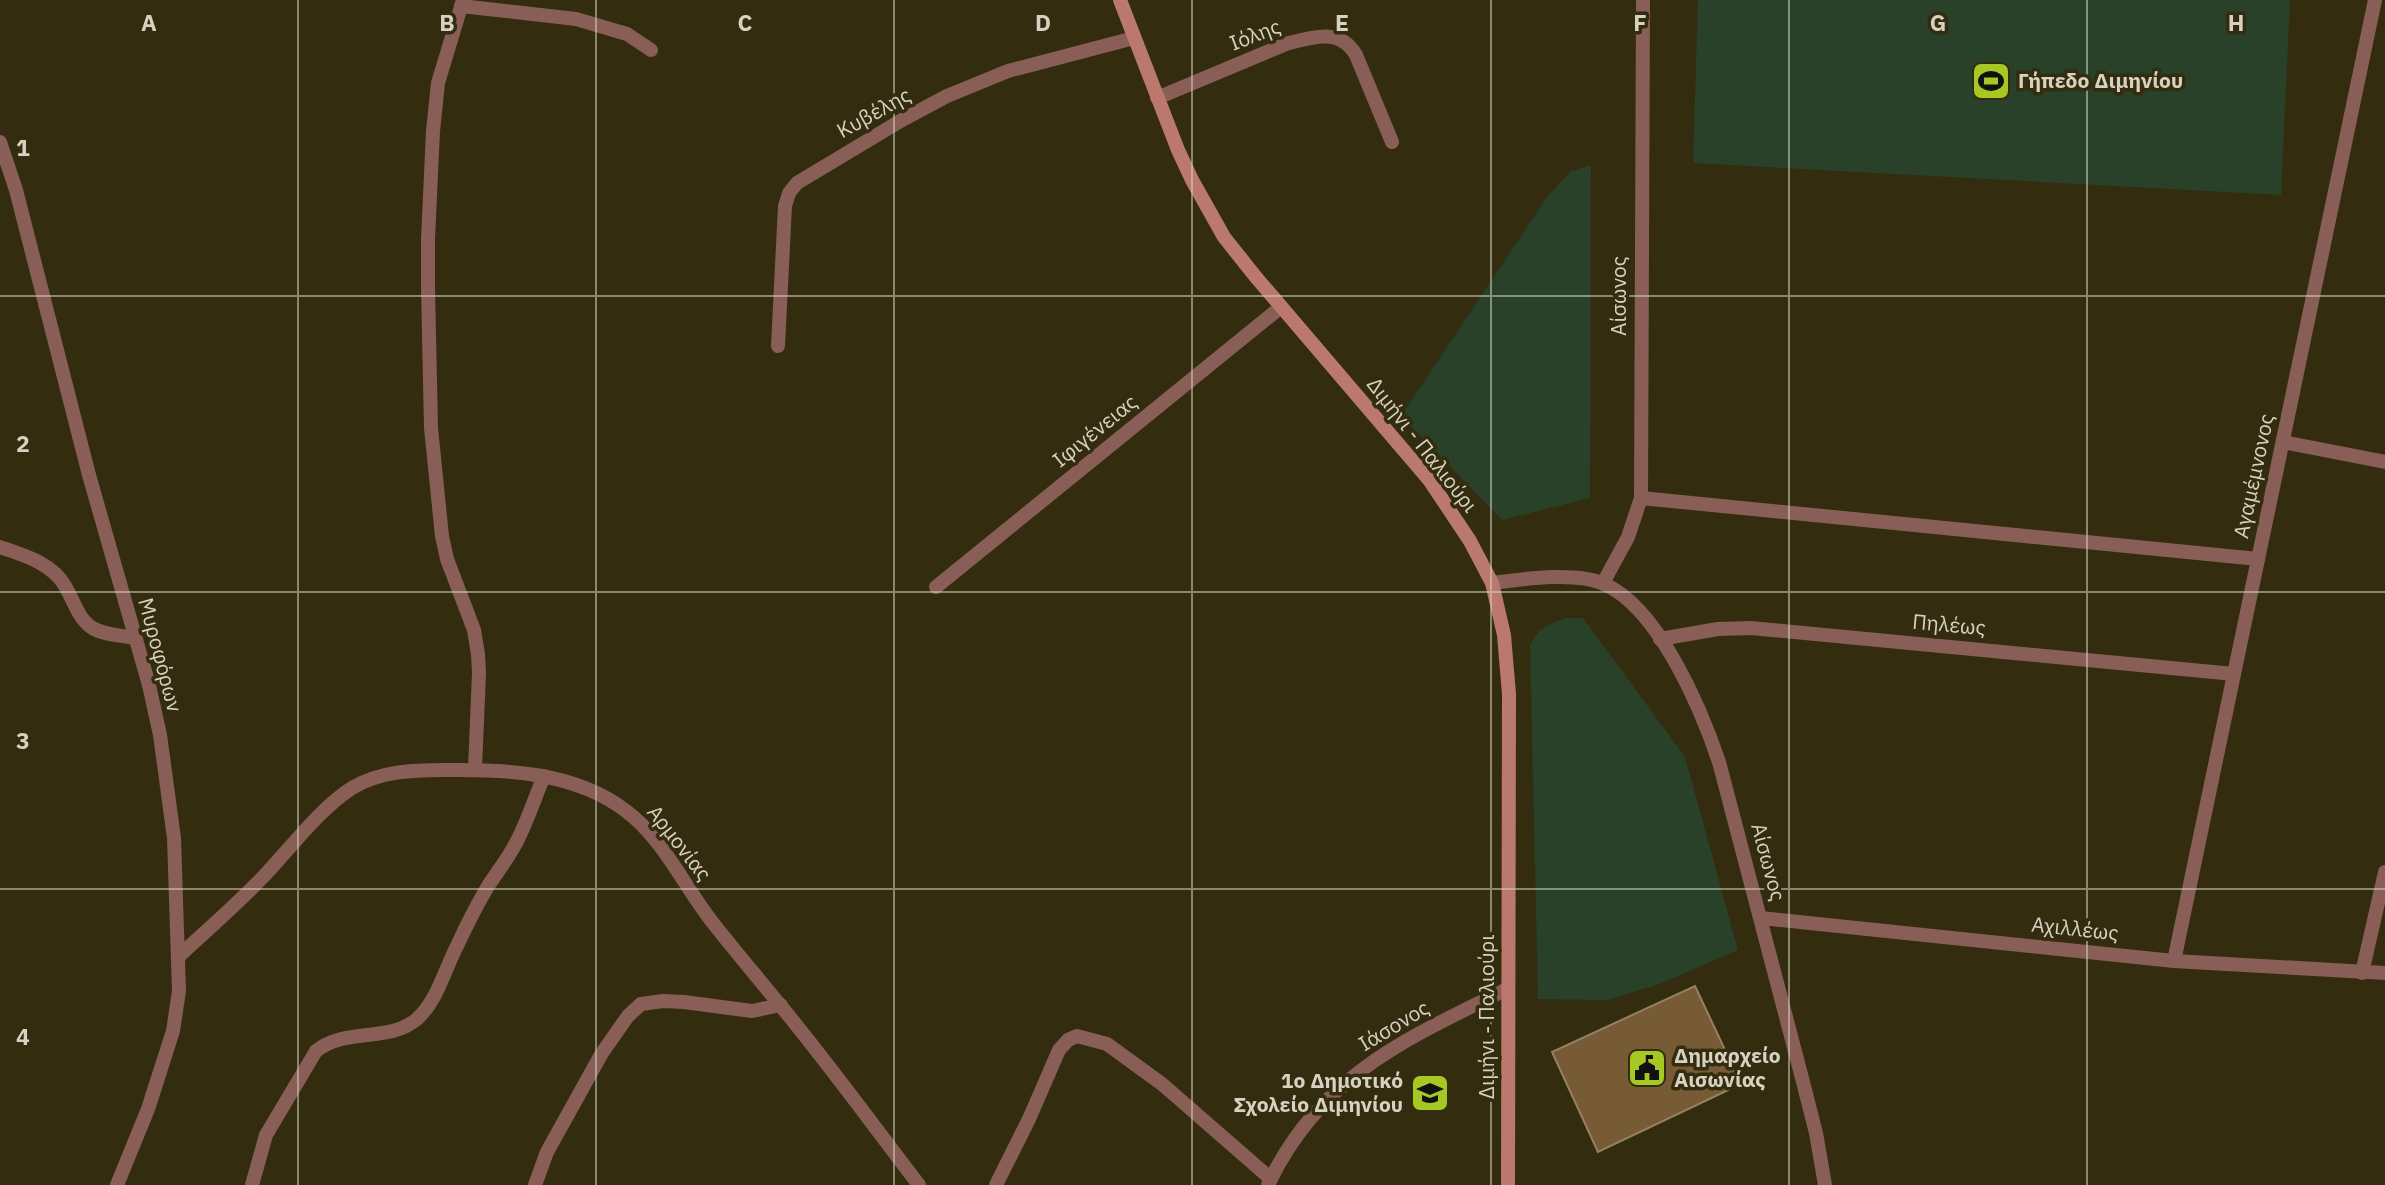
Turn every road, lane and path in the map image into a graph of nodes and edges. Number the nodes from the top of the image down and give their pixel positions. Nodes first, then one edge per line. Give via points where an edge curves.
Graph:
1 (1120, 0) edge
2 (1643, 0) edge
3 (2375, 0) edge
4 (462, 3) edge
5 (1134, 38) junction
6 (651, 50) dead end
7 (1157, 98) junction
8 (0, 142) edge
9 (1392, 142) dead end
10 (1281, 307) junction
11 (778, 346) dead end
12 (2283, 442) junction
13 (2385, 462) edge
14 (1641, 498) junction
15 (0, 547) edge
16 (2258, 559) junction
17 (1492, 583) junction
18 (1603, 583) junction
19 (936, 587) dead end
20 (134, 638) junction
21 (1660, 639) junction
22 (2234, 674) junction
23 (475, 769) junction
24 (544, 776) junction
25 (2385, 872) edge
26 (1761, 918) junction
27 (178, 957) junction
28 (2174, 961) junction
29 (2362, 973) junction
30 (2385, 974) edge
31 (1507, 989) junction
32 (780, 1005) junction
33 (1270, 1182) edge
34 (117, 1185) edge
35 (252, 1185) edge
36 (535, 1185) edge
37 (919, 1185) edge
38 (996, 1185) edge
39 (1508, 1185) edge
40 (1825, 1185) edge

1 - 5 main road, Διμήνι - Παλιούρι
2 - 14 street, Αίσωνος
3 - 12 street, Αγαμέμνονος
4 - 6 street via 576,19 627,34
4 - 23 street via 438,83 433,131 428,239 430,428 442,536 478,654
5 - 7 main road, Διμήνι - Παλιούρι
5 - 11 street, Κυβέλης via 1008,71 947,96 805,176 789,193 785,206
7 - 9 street, Ιόλης via 1286,44 1338,38 1350,44 1356,55
7 - 10 main road, Διμήνι - Παλιούρι via 1192,180 1224,236
8 - 20 street, Μυροφόρων
10 - 17 main road, Διμήνι - Παλιούρι via 1430,481
10 - 19 street, Ιφιγένειας
12 - 13 street
12 - 16 street, Αγαμέμνονος
14 - 16 street
14 - 18 street, Αίσωνος via 1628,537
15 - 20 street via 34,559 57,575 90,626
16 - 22 street, Αγαμέμνονος
17 - 18 street via 1547,577
17 - 31 main road, Διμήνι - Παλιούρι via 1504,635 1509,694
18 - 21 street, Αίσωνος via 1623,595
20 - 27 street, Μυροφόρων via 149,685 169,788
21 - 22 street, Πηλέως via 1751,628
21 - 26 street, Αίσωνος via 1708,730
22 - 28 street, Αγαμέμνονος
23 - 24 street, Αρμονίας
23 - 27 street, Αρμονίας via 385,774 352,788
24 - 32 street, Αρμονίας via 595,792 639,822
24 - 35 street via 517,842 468,923 436,994 405,1027 345,1037 316,1051 266,1135
25 - 29 street
26 - 28 street, Αχιλλέως
26 - 40 street, Αίσωνος
27 - 34 street, Μυροφόρων via 173,1031 148,1110
28 - 29 street, Αχιλλέως
29 - 30 street, Αχιλλέως
31 - 33 street, Ιάσονος via 1424,1030 1368,1064 1332,1093 1300,1132
31 - 39 main road, Διμήνι - Παλιούρι
32 - 36 street via 752,1011 684,1002 641,1004 602,1053 547,1152
32 - 37 street, Αρμονίας
33 - 38 street via 1162,1084 1107,1044 1077,1036 1059,1049

